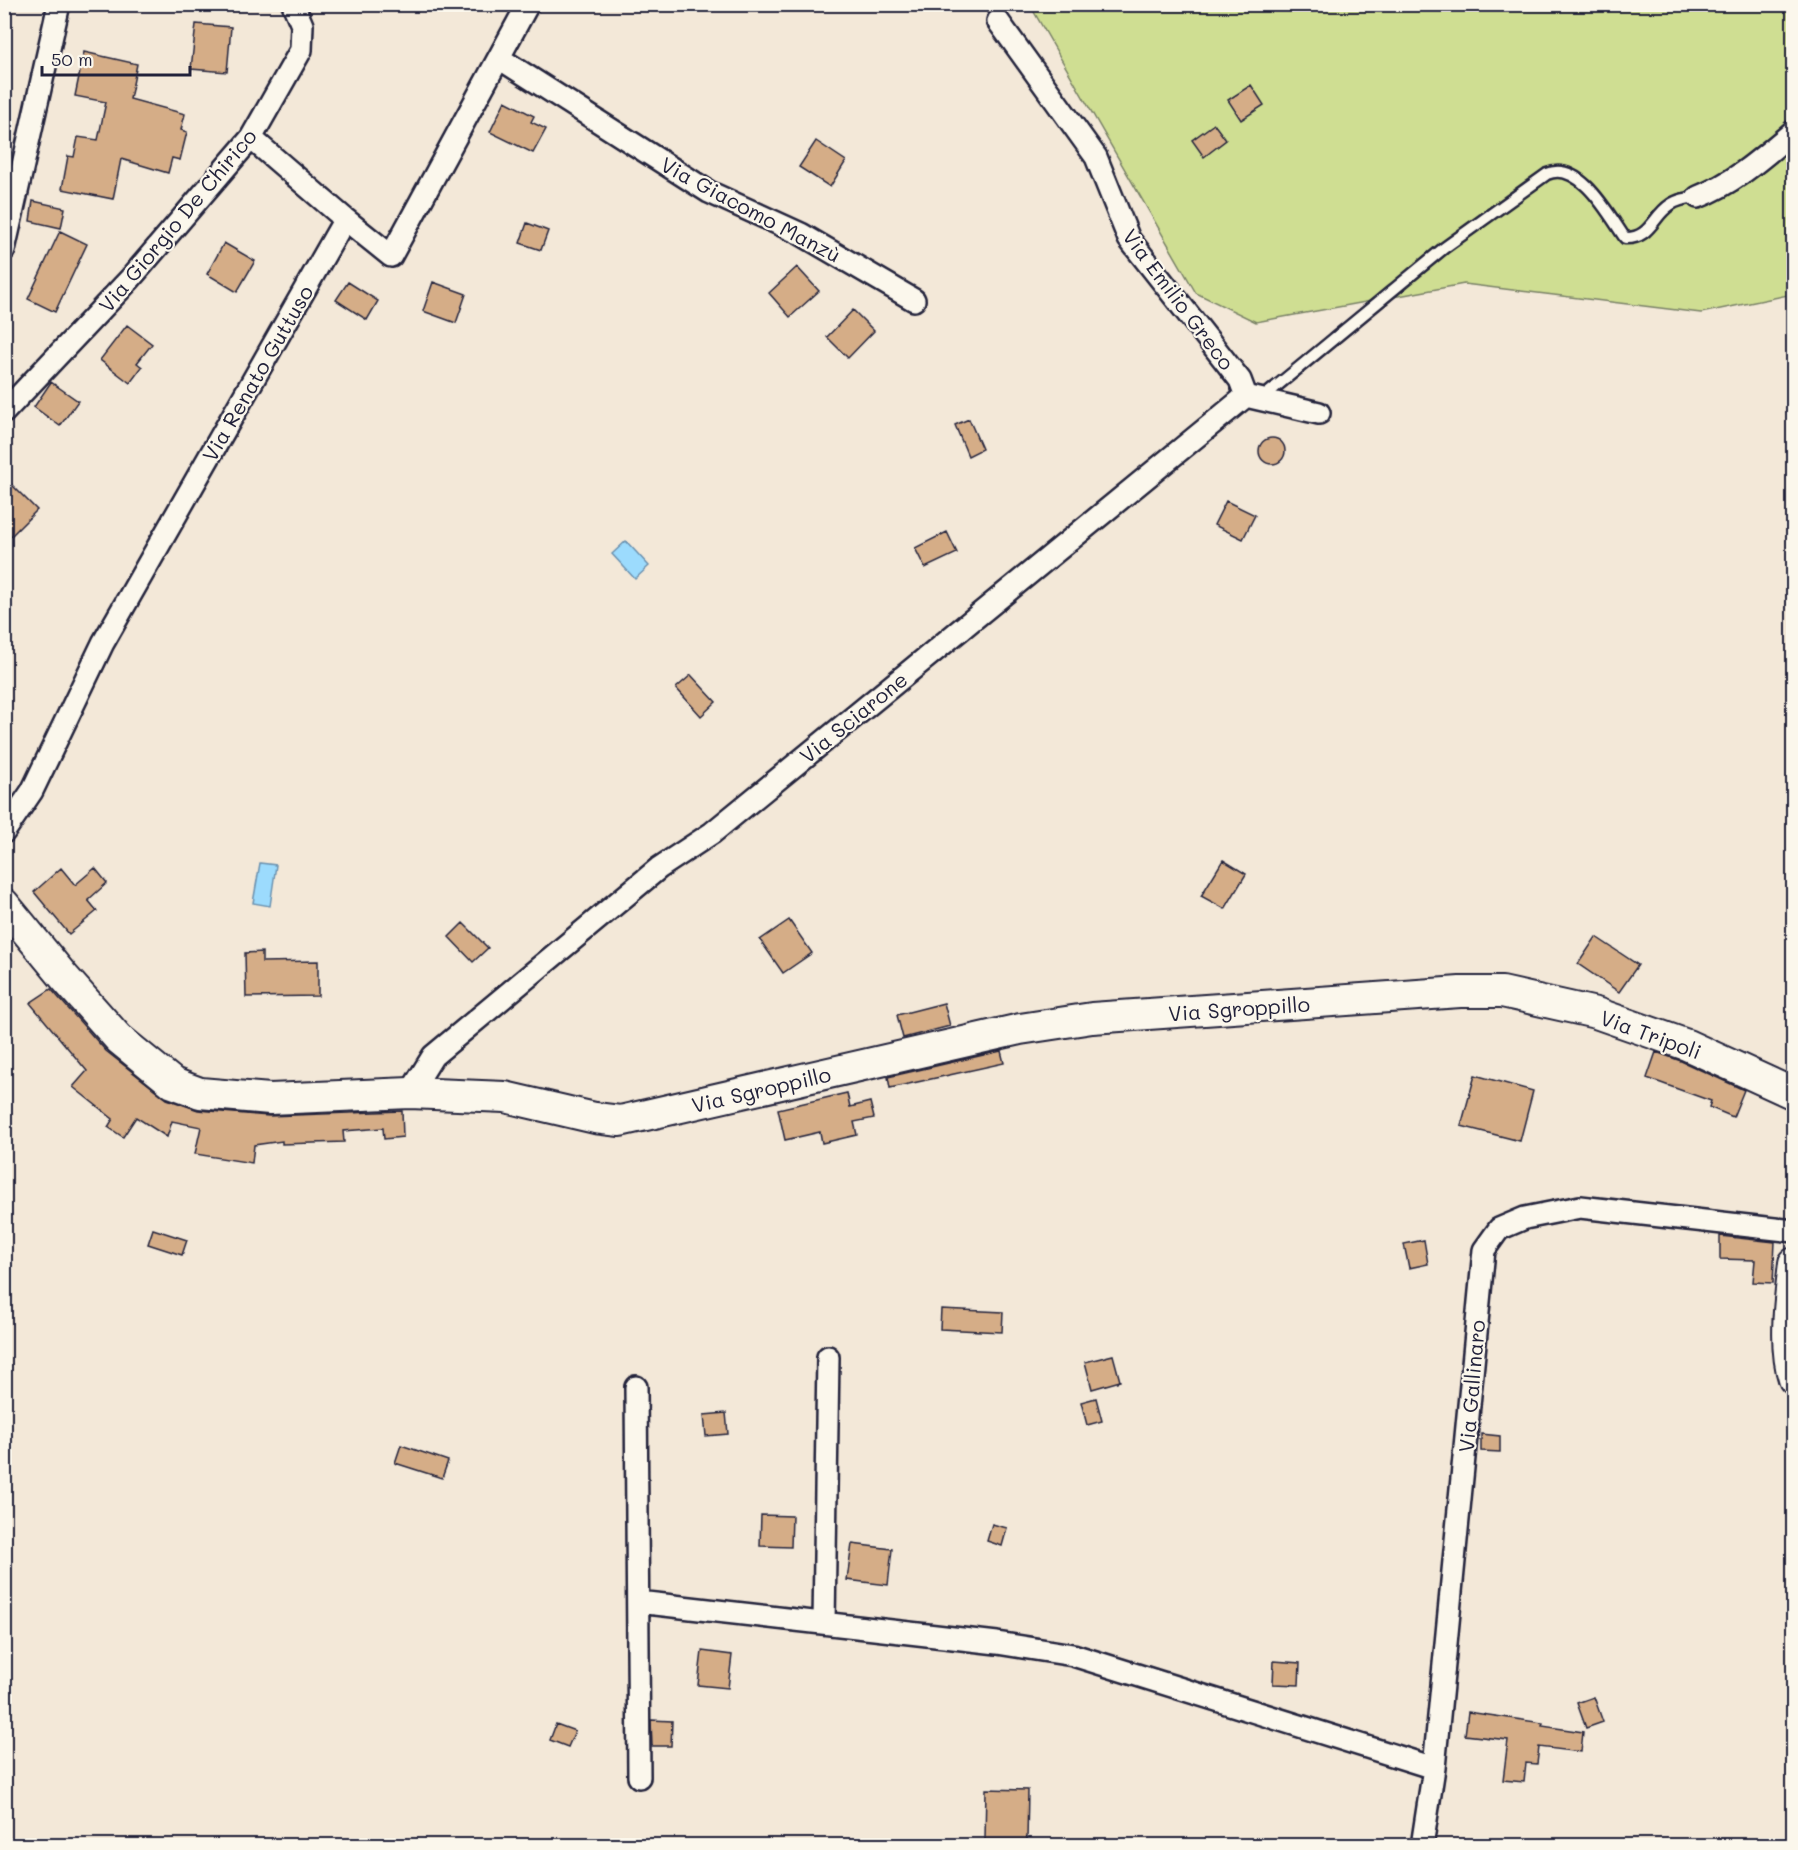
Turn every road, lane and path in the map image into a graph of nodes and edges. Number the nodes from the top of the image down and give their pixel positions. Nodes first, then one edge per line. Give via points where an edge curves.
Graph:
1 (59, 4) edge
2 (293, 4) edge
3 (528, 4) edge
4 (998, 21) dead end
5 (499, 58) junction
6 (1794, 131) edge
7 (250, 138) junction
8 (1698, 197) joint
9 (345, 219) junction
10 (4, 250) edge
11 (914, 300) dead end
12 (1253, 398) junction
13 (7, 403) edge
14 (1319, 413) dead end
15 (4, 832) edge
16 (4, 904) edge
17 (1502, 992) joint
18 (410, 1094) junction
19 (1794, 1094) edge
20 (1794, 1231) edge
21 (1794, 1263) edge
22 (828, 1357) dead end
23 (1794, 1379) edge
24 (636, 1387) dead end
25 (638, 1602) junction
26 (824, 1623) junction
27 (1434, 1768) junction
28 (639, 1777) dead end
29 (1422, 1845) edge

1 - 10 street
2 - 7 street, Via Giorgio De Chirico via 302,25 301,50
3 - 5 street
4 - 12 street, Via Emilio Greco via 1096,157 1129,239
5 - 9 street via 391,256
5 - 11 street, Via Giacomo Manzù via 709,192 801,234
6 - 8 street via 1731,181
7 - 9 street
7 - 13 street, Via Giorgio De Chirico via 130,279
8 - 12 lane via 1670,205 1647,232 1625,238 1584,183 1569,173 1547,174 1444,248
9 - 15 street, Via Renato Guttuso via 103,643 32,791
12 - 14 street
12 - 18 street, Via Sciarone via 712,833 659,868 433,1056
16 - 18 main road, Via Sgroppillo via 119,1040 173,1083 200,1093 270,1099
17 - 18 main road, Via Sgroppillo via 1054,1023 620,1121 505,1097
17 - 19 main road, Via Tripoli via 1596,1013 1677,1041
20 - 27 street, Via Gallinaro via 1580,1207 1525,1218 1499,1229 1484,1250
21 - 23 main road via 1789,1353
22 - 26 street
24 - 25 street
25 - 26 street
25 - 28 street
26 - 27 street via 1073,1655
27 - 29 street, Via Gallinaro

